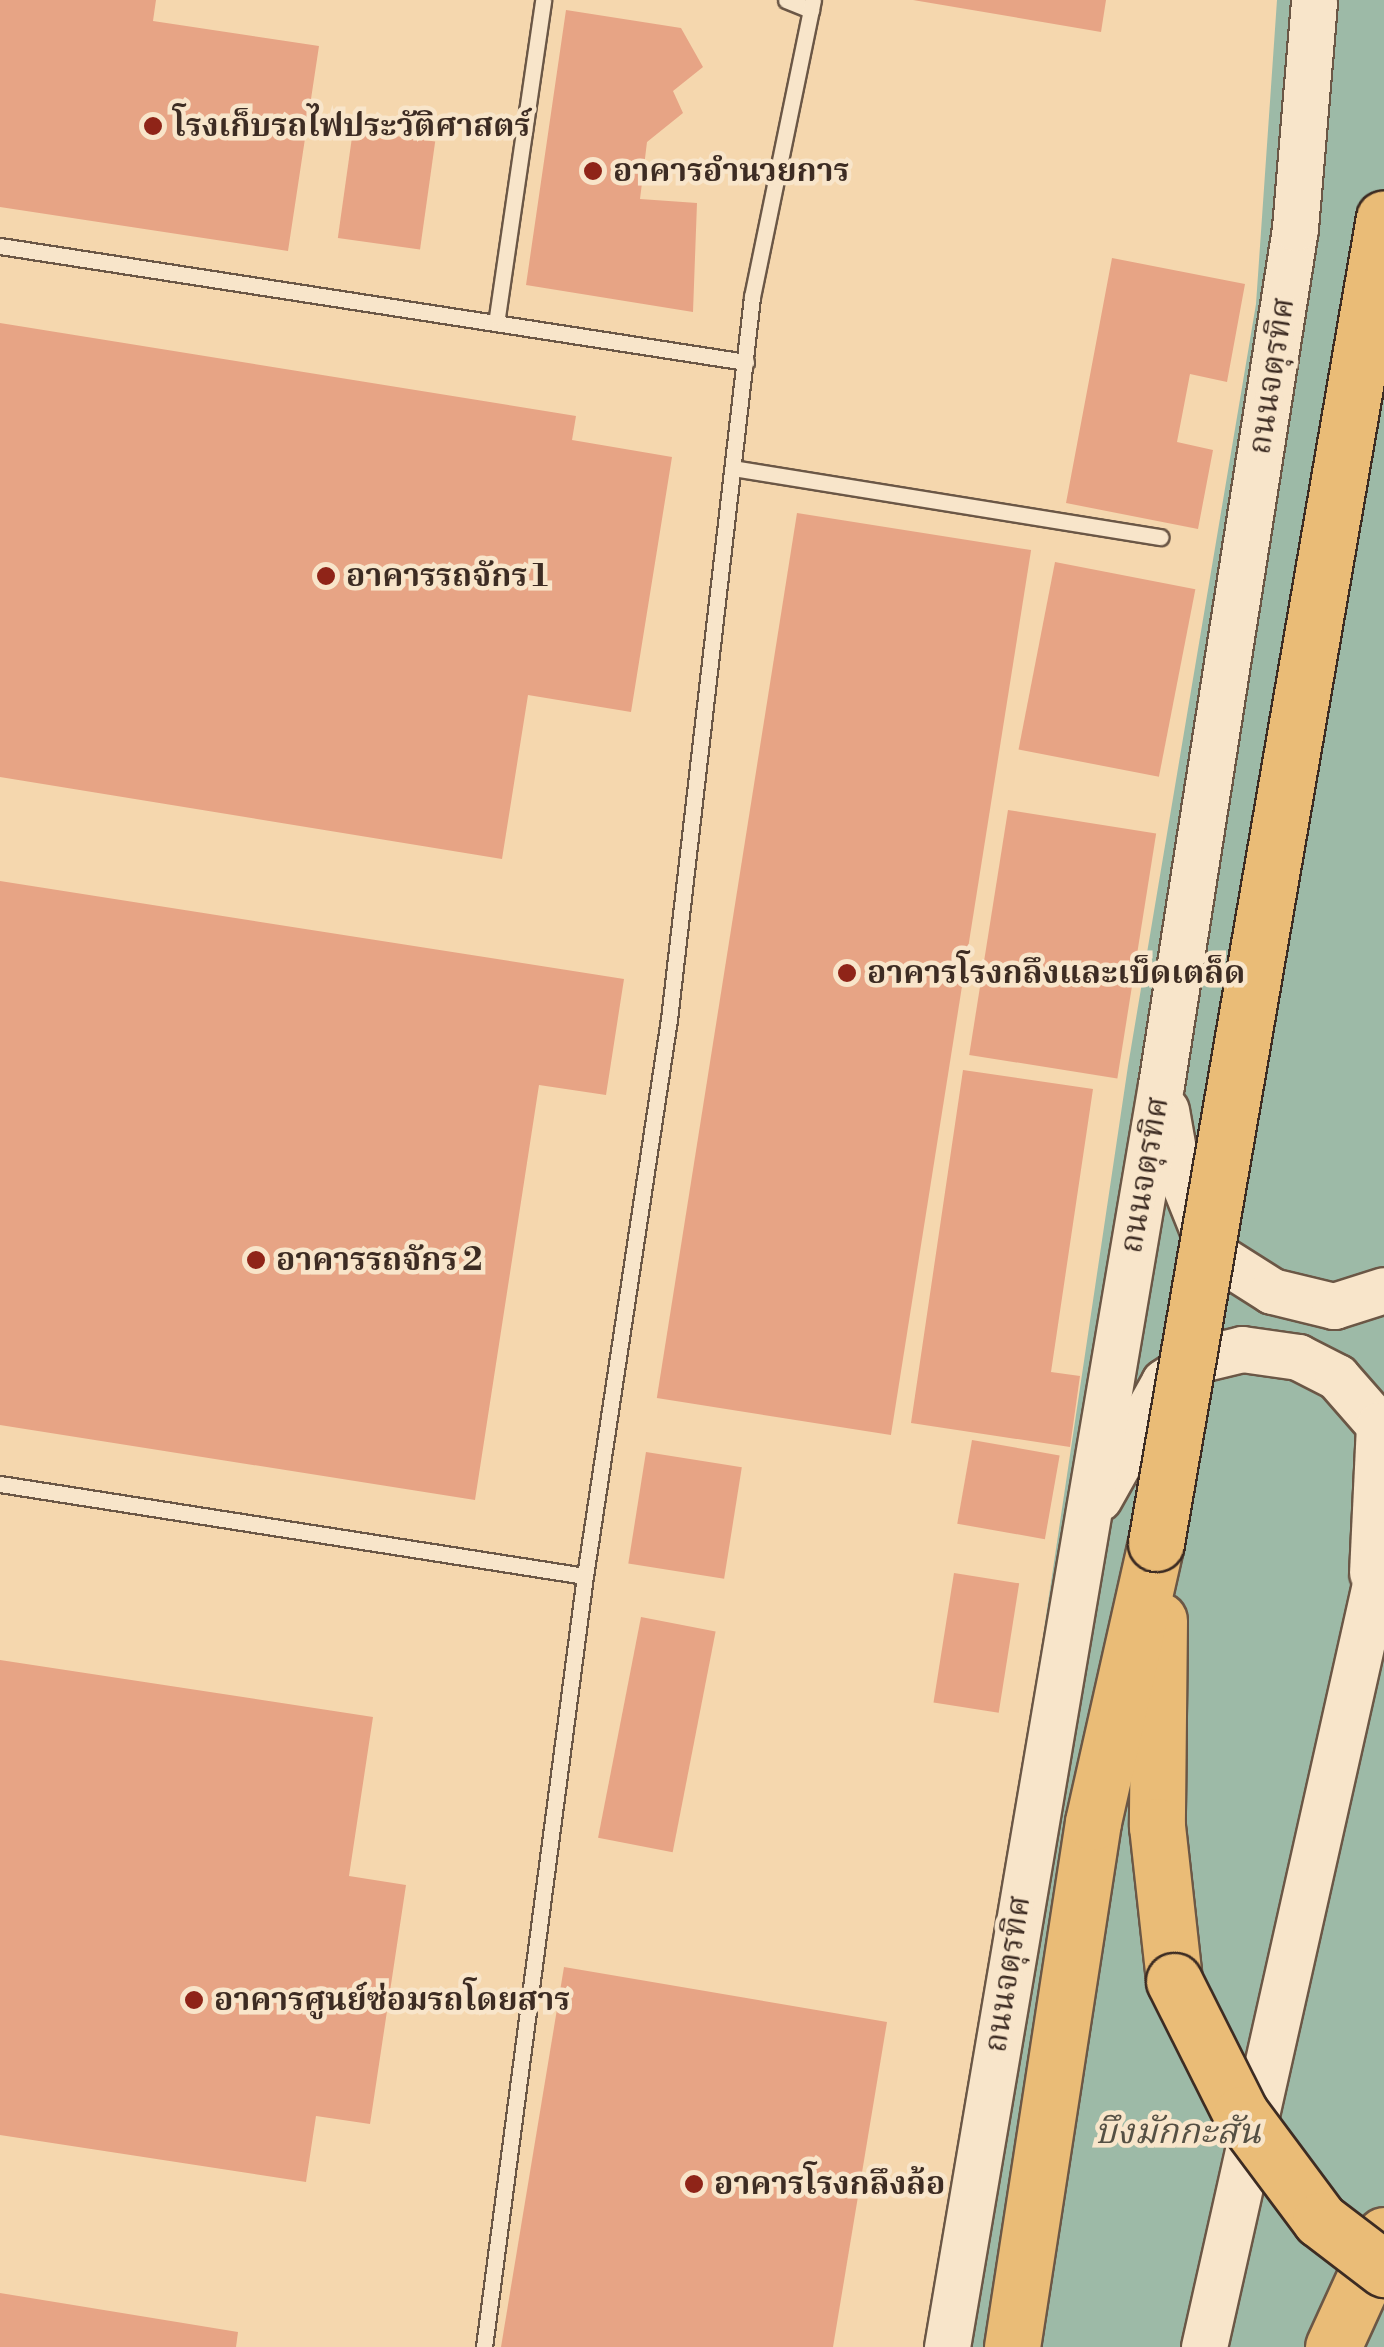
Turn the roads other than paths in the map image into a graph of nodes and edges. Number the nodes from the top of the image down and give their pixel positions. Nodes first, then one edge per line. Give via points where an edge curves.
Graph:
1 (544, 0) edge
2 (786, 0) edge
3 (1314, 0) edge
4 (812, 5) edge
5 (1384, 218) edge
6 (0, 246) edge
7 (497, 317) junction
8 (746, 362) junction
9 (733, 468) junction
10 (1160, 538) dead end
11 (1161, 1085) junction
12 (1384, 1290) edge
13 (0, 1484) edge
14 (1080, 1535) junction
15 (1156, 1543) junction
16 (1384, 1544) edge
17 (585, 1576) junction
18 (1366, 1633) junction
19 (1384, 2235) edge
20 (1384, 2270) edge
21 (484, 2347) edge
22 (947, 2347) edge
23 (1012, 2347) edge
24 (1204, 2347) edge
25 (1333, 2347) edge

1 - 7 lane
2 - 4 lane
3 - 11 main road, ถนนจตุรทิศ via 1295,228
4 - 8 lane
5 - 15 highway, bridge
6 - 7 lane
7 - 8 lane
8 - 9 lane
9 - 10 lane
9 - 17 lane via 668,1018
11 - 12 main road, bridge via 1175,1161 1212,1253 1272,1291 1334,1306
11 - 14 main road, ถนนจตุรทิศ
13 - 17 lane
14 - 18 main road via 1164,1382 1197,1360 1242,1349 1298,1358 1337,1377 1379,1426
14 - 22 main road, ถนนจตุรทิศ
15 - 20 highway, bridge via 1157,1826 1174,1981 1241,2114 1320,2220
15 - 23 highway via 1093,1822
16 - 18 main road
17 - 21 lane
18 - 24 main road
19 - 25 highway

